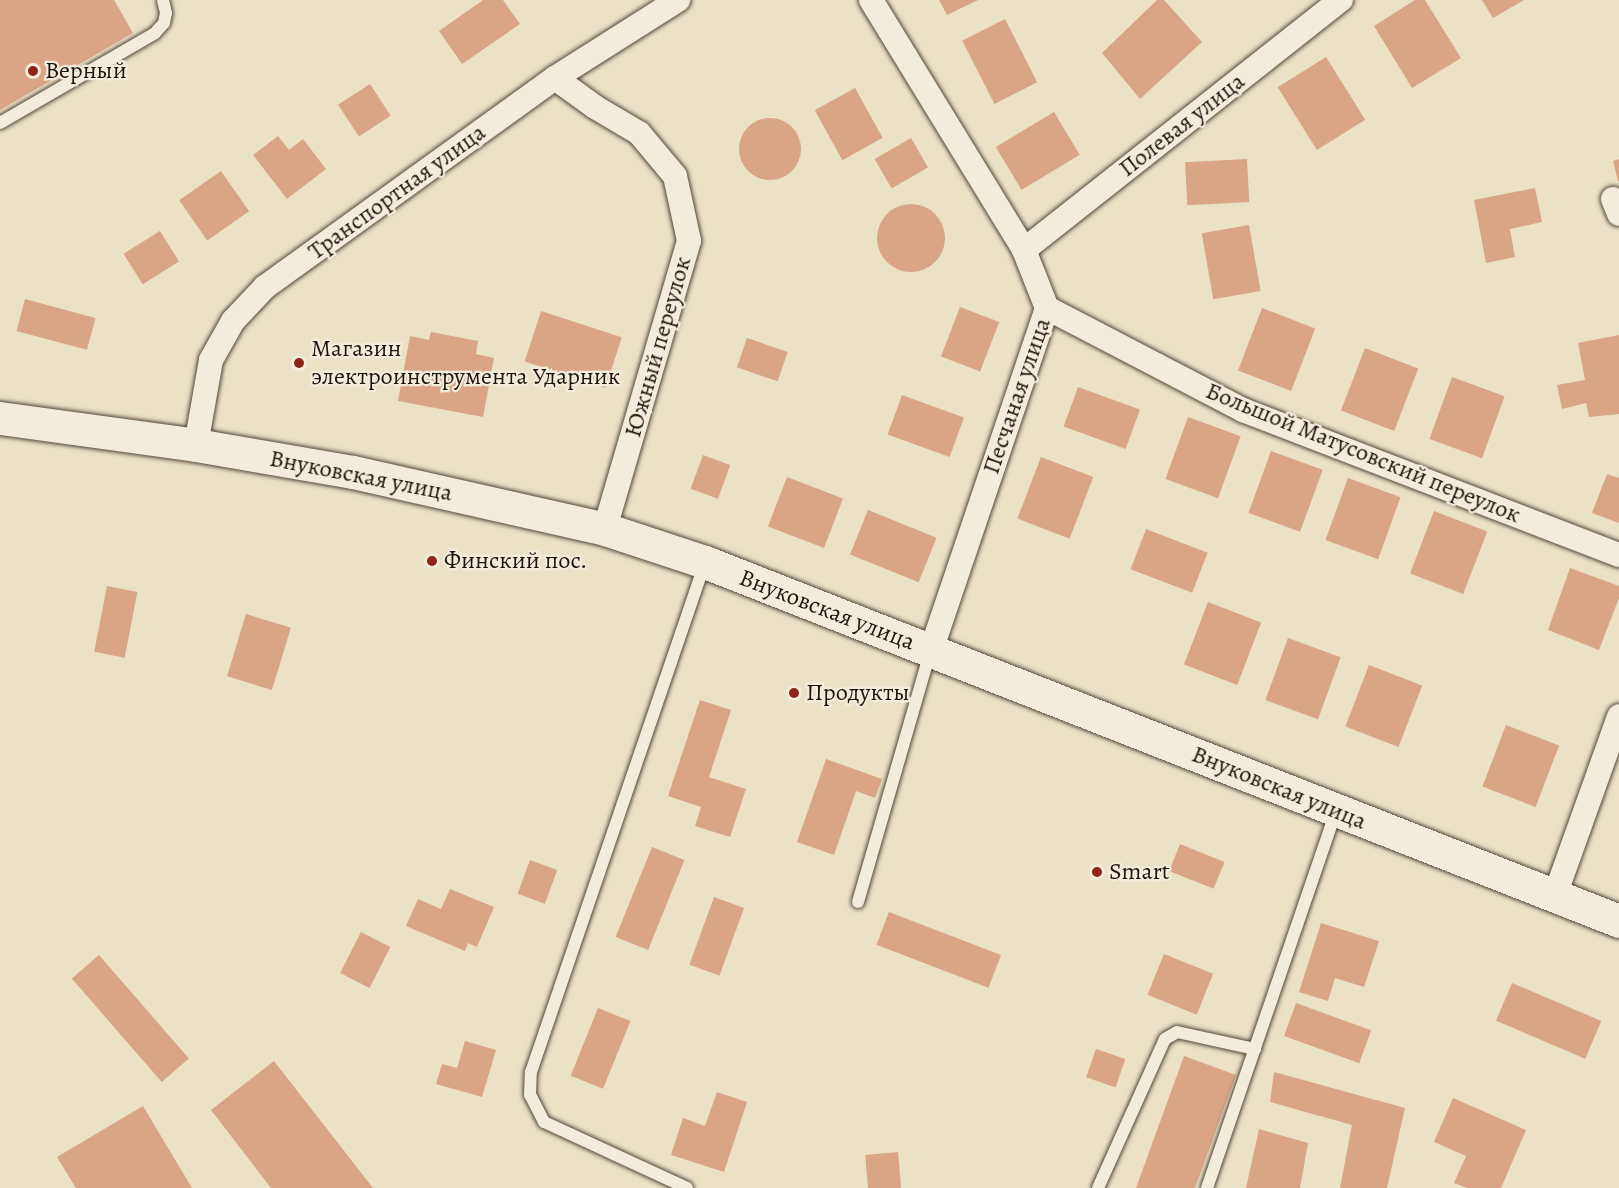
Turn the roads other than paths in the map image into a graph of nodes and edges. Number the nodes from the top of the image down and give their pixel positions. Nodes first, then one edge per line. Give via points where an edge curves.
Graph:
1 (163, 0) edge
2 (678, 0) edge
3 (871, 0) edge
4 (1341, 0) edge
5 (555, 78) junction
6 (0, 123) edge
7 (1024, 250) junction
8 (1047, 308) junction
9 (0, 418) edge
10 (196, 445) junction
11 (605, 529) junction
12 (1619, 555) edge
13 (705, 562) junction
14 (931, 650) junction
15 (1619, 716) edge
16 (1337, 811) junction
17 (1554, 897) junction
18 (858, 902) dead end
19 (1619, 921) edge
20 (1255, 1049) junction
21 (687, 1188) edge
22 (1098, 1188) edge
23 (1207, 1188) edge

1 - 6 lane via 164,22 155,33
2 - 5 street, Транспортная улица
3 - 7 street, Песчаная улица
4 - 7 street, Полевая улица
5 - 10 street, Транспортная улица via 265,287 233,321 211,360
5 - 11 street, Южный переулок via 639,133 675,176 689,241
7 - 8 street, Песчаная улица
8 - 12 street, Большой Матусовский переулок via 1243,410
8 - 14 street, Песчаная улица
9 - 10 main road, Внуковская улица
10 - 11 main road, Внуковская улица via 353,472
11 - 13 main road, Внуковская улица
13 - 14 main road, Внуковская улица
13 - 21 lane via 531,1072 530,1095 544,1122
14 - 16 main road, Внуковская улица
14 - 18 lane
15 - 17 street
16 - 17 main road, Внуковская улица
16 - 20 lane
17 - 19 main road, Внуковская улица
20 - 22 lane via 1177,1032 1165,1039
20 - 23 lane

